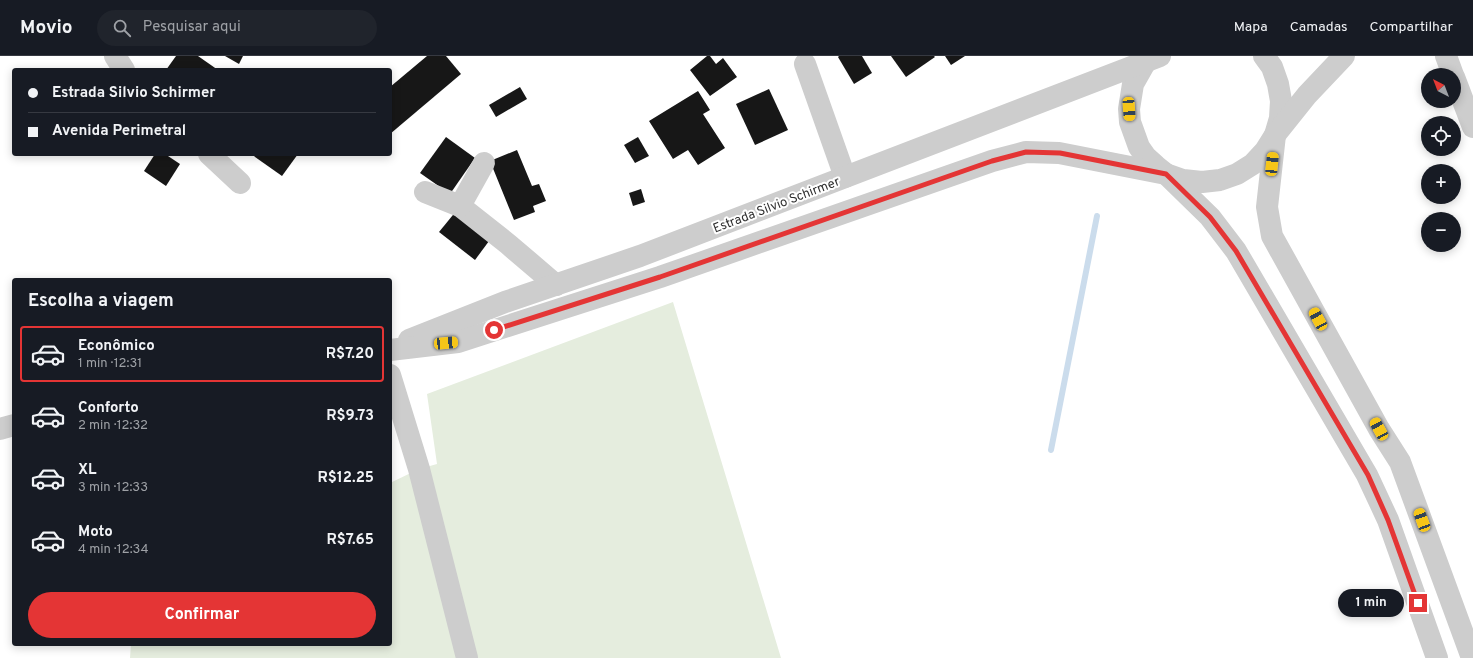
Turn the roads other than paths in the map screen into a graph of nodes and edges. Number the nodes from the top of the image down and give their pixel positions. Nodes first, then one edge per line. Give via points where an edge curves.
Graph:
1 (115, 56) edge
2 (1264, 56) edge
3 (1344, 56) edge
4 (1446, 56) edge
5 (1153, 58) edge
6 (805, 64) dead end
7 (123, 68) edge
8 (1451, 68) edge
9 (1461, 95) edge
10 (1473, 127) edge
11 (1275, 135) junction
12 (211, 156) edge
13 (484, 163) dead end
14 (1166, 174) junction
15 (845, 177) junction
16 (240, 183) dead end
17 (425, 192) dead end
18 (460, 206) junction
19 (556, 285) junction
20 (392, 348) edge
21 (392, 349) edge
22 (392, 381) edge
23 (12, 426) edge
24 (0, 429) edge
25 (467, 658) edge
26 (1437, 658) edge
27 (1472, 658) edge

1 - 7 street
2 - 11 street via 1272,68 1281,101
3 - 11 street, Estrada Silvio Schirmer via 1307,95
4 - 8 street
5 - 14 street via 1134,84 1129,109 1130,122 1139,147 1146,157
5 - 15 street, Estrada Silvio Schirmer
6 - 15 street
9 - 10 street
11 - 14 street, Estrada Silvio Schirmer via 1253,164 1237,174 1220,180 1202,182
11 - 27 street via 1267,207 1272,236 1379,429 1400,462
12 - 16 street
13 - 18 street
14 - 21 street, Estrada Silvio Schirmer via 1060,153 1026,152 992,161 660,277 458,342
14 - 26 street via 1210,217 1236,251 1368,475 1388,520
15 - 19 street, Estrada Silvio Schirmer via 640,256
17 - 18 street
18 - 19 street
19 - 20 street, Estrada Silvio Schirmer via 505,302
22 - 25 street via 419,469
23 - 24 street

